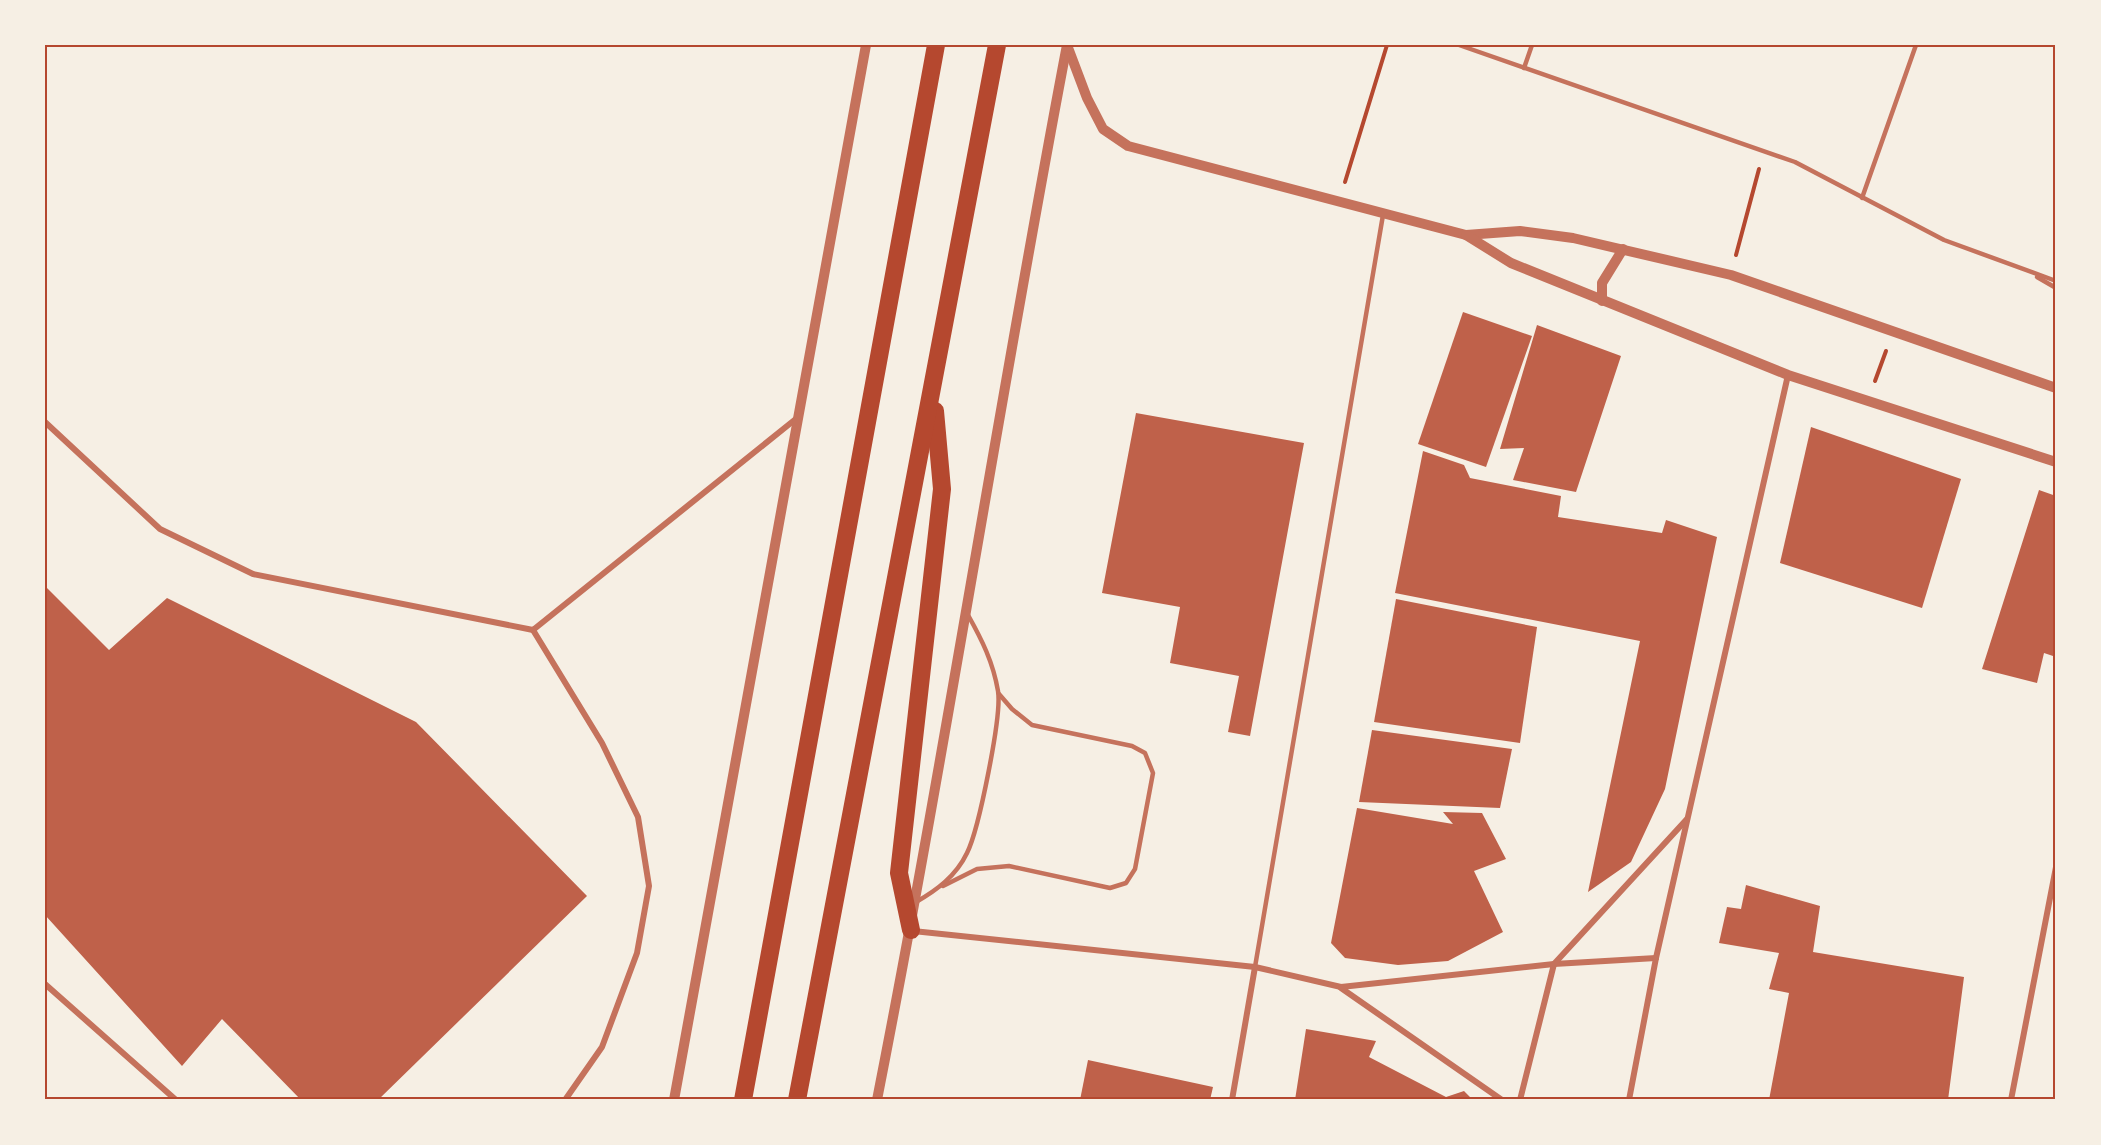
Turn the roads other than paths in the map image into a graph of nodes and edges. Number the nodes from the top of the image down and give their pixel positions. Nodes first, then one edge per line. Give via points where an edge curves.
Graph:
1 (866, 45) edge
2 (936, 45) edge
3 (997, 45) edge
4 (1067, 45) edge
5 (1459, 45) edge
6 (1532, 45) edge
7 (1916, 45) edge
8 (1524, 68) junction
9 (1862, 198) junction
10 (1383, 215) junction
11 (1466, 235) junction
12 (1623, 249) junction
13 (2030, 272) junction
14 (2056, 281) edge
15 (2056, 288) edge
16 (1602, 301) junction
17 (1788, 375) junction
18 (933, 386) junction
19 (2056, 388) edge
20 (799, 416) junction
21 (45, 422) edge
22 (2056, 462) edge
23 (967, 612) junction
24 (532, 630) junction
25 (999, 694) junction
26 (1688, 819) junction
27 (2056, 867) edge
28 (943, 886) junction
29 (915, 902) junction
30 (910, 930) junction
31 (1656, 958) junction
32 (1554, 964) junction
33 (1255, 966) junction
34 (45, 984) edge
35 (1341, 987) junction
36 (176, 1100) edge
37 (565, 1100) edge
38 (674, 1100) edge
39 (743, 1100) edge
40 (798, 1100) edge
41 (877, 1100) edge
42 (1232, 1100) edge
43 (1502, 1100) edge
44 (1520, 1100) edge
45 (1629, 1100) edge
46 (2011, 1100) edge

1 - 20 street
2 - 39 highway
3 - 18 highway
4 - 10 street via 1103,129 1128,147 1340,200
4 - 23 street
5 - 8 lane
6 - 8 lane
7 - 9 lane
8 - 9 lane via 1795,162
9 - 13 lane via 1944,240
10 - 11 street
10 - 33 lane
11 - 12 street via 1520,231
11 - 16 street via 1511,263
12 - 16 street via 1602,283
12 - 19 street via 1731,275
13 - 14 lane
13 - 15 lane
16 - 17 street
17 - 22 street
17 - 26 street
18 - 30 highway via 942,489 899,873
18 - 40 highway
20 - 24 street
20 - 38 street
21 - 24 street via 160,529 253,574
23 - 25 lane via 990,655
23 - 29 street
24 - 37 street via 602,743 638,817 649,886 637,953 602,1047
25 - 28 lane via 979,817 967,853
25 - 28 lane via 1032,725 1132,746 1144,753 1153,773 1135,869 1126,883 1110,888 1009,866 977,869
26 - 31 street
26 - 32 street
27 - 46 street
28 - 29 lane
29 - 30 street
30 - 33 street
30 - 41 street
31 - 32 street
31 - 45 street
32 - 35 street
32 - 44 street
33 - 35 street
33 - 42 street
34 - 36 street
35 - 43 street

